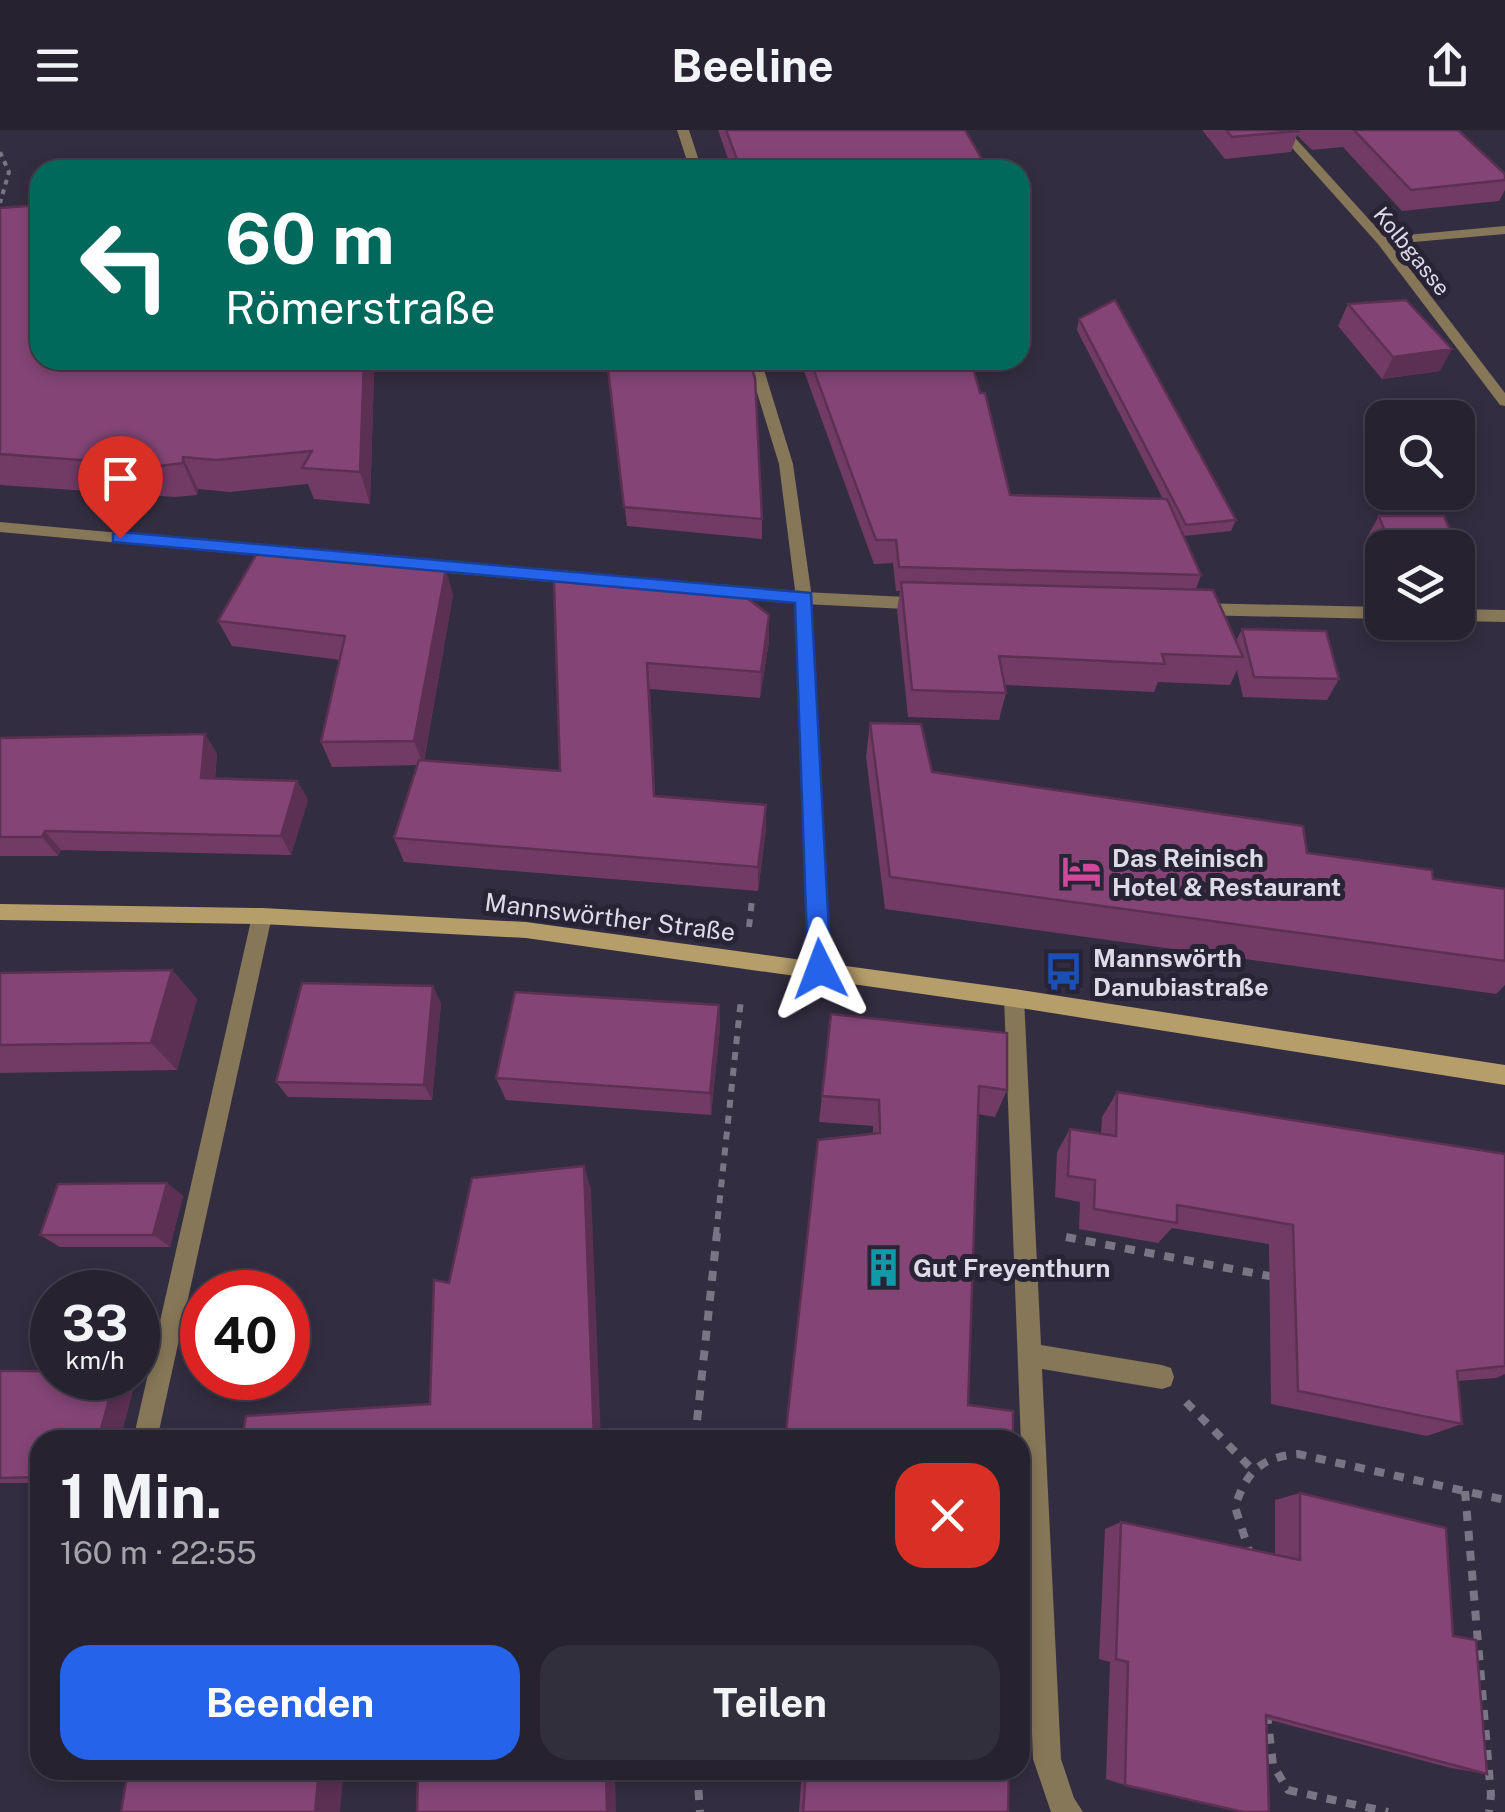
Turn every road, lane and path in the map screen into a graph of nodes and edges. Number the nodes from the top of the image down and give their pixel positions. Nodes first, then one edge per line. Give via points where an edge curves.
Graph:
1 (683, 130) edge
2 (1282, 130) edge
3 (0, 152) edge
4 (693, 160) edge
5 (0, 203) edge
6 (1505, 230) edge
7 (1382, 241) junction
8 (757, 370) edge
9 (1505, 402) edge
10 (0, 527) edge
11 (298, 554) edge
12 (358, 560) edge
13 (804, 598) junction
14 (947, 604) edge
15 (1184, 609) edge
16 (1365, 613) edge
17 (1475, 615) edge
18 (1505, 616) edge
19 (752, 900) edge
20 (0, 912) edge
21 (262, 916) junction
22 (745, 961) junction
23 (820, 969) junction
24 (1014, 998) junction
25 (1505, 1075) edge
26 (1024, 1228) junction
27 (1278, 1277) dead end
28 (1029, 1355) junction
29 (1162, 1377) joint
30 (147, 1430) edge
31 (696, 1430) edge
32 (1252, 1469) junction
33 (1465, 1491) junction
34 (1505, 1500) edge
35 (1254, 1576) edge
36 (1266, 1705) edge
37 (698, 1780) edge
38 (700, 1812) edge
39 (1070, 1812) edge
40 (1388, 1812) edge
41 (1488, 1812) edge

1 - 4 street
2 - 7 street, Kolbgasse
3 - 5 path via 10,172
6 - 7 street
7 - 9 street, Kolbgasse
8 - 13 street via 786,464
10 - 11 street
12 - 13 street
13 - 14 street
13 - 23 street
15 - 16 street
17 - 18 street
19 - 22 path
20 - 21 main road, Mannswörther Straße
21 - 22 main road, Mannswörther Straße via 526,930
21 - 30 street
22 - 23 main road, Mannswörther Straße
22 - 31 path
23 - 24 main road, Mannswörther Straße
24 - 25 main road, Mannswörther Straße
24 - 26 street
26 - 27 path
26 - 28 street
28 - 29 street
28 - 39 street via 1047,1760
29 - 32 path
32 - 33 path via 1272,1455 1298,1454
32 - 35 path via 1236,1507
33 - 34 path
33 - 41 path
36 - 40 path via 1272,1760 1288,1790
37 - 38 path

